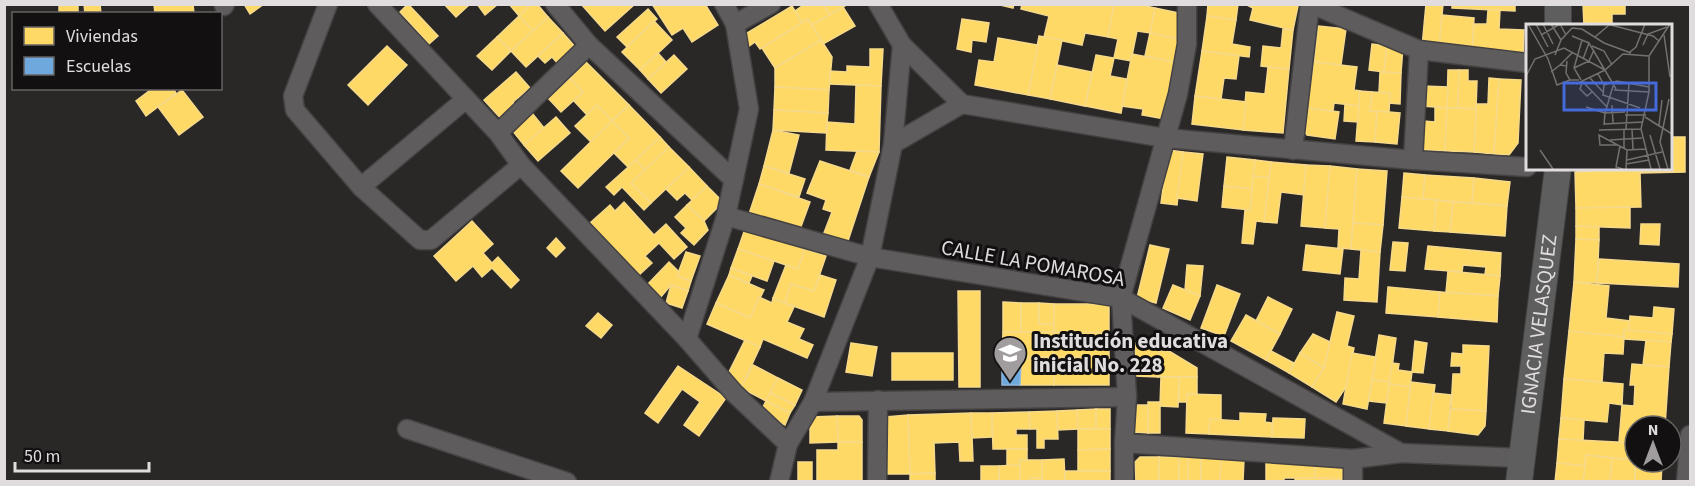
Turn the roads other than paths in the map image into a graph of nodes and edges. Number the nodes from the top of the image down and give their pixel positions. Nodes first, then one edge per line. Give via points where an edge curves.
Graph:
1 (328, 4) edge
2 (377, 4) edge
3 (555, 4) edge
4 (724, 4) edge
5 (771, 4) edge
6 (878, 4) edge
7 (1187, 4) edge
8 (1311, 4) edge
9 (1558, 4) edge
10 (735, 24) junction
11 (1558, 24) edge
12 (589, 45) junction
13 (902, 45) junction
14 (1419, 50) junction
15 (1526, 63) edge
16 (465, 99) junction
17 (962, 104) junction
18 (498, 133) junction
19 (1165, 138) junction
20 (893, 144) junction
21 (1293, 150) junction
22 (1413, 160) junction
23 (521, 165) junction
24 (1526, 166) edge
25 (1557, 170) edge
26 (734, 180) junction
27 (361, 187) junction
28 (726, 216) junction
29 (870, 257) junction
30 (1121, 298) junction
31 (687, 339) junction
32 (1127, 397) junction
33 (878, 400) junction
34 (813, 402) junction
35 (407, 429) dead end
36 (1124, 443) junction
37 (1690, 443) edge
38 (788, 444) junction
39 (1401, 453) junction
40 (1353, 459) junction
41 (1521, 470) edge
42 (567, 482) edge
43 (779, 482) edge
44 (877, 482) edge
45 (1124, 482) edge
46 (1353, 482) edge
47 (1686, 482) edge

1 - 27 street via 293,96 295,110
2 - 16 street
3 - 12 street
4 - 10 street
5 - 10 street
6 - 13 street
7 - 19 street via 1187,44
8 - 14 street
8 - 21 street
9 - 11 main road
10 - 26 street via 749,109
12 - 18 street
12 - 26 street
13 - 17 street
13 - 20 street
14 - 15 street
14 - 22 street
16 - 18 street
16 - 27 street
17 - 19 street
17 - 20 street
18 - 23 street
19 - 21 street
19 - 30 street
20 - 29 street
21 - 22 street
22 - 24 street
23 - 27 street via 425,241
23 - 31 street
25 - 41 main road, IGNACIA VELASQUEZ
26 - 28 street
28 - 29 street, CALLE LA POMAROSA
28 - 31 street
29 - 30 street, CALLE LA POMAROSA
29 - 34 street
30 - 32 street
30 - 39 street, CALLE LA POMAROSA
31 - 38 street via 734,393
32 - 33 street
32 - 36 street
33 - 34 street
33 - 44 street
34 - 38 street
35 - 42 street
36 - 40 street
36 - 45 street
37 - 47 street
38 - 43 street
39 - 40 street
39 - 41 street
40 - 46 street

